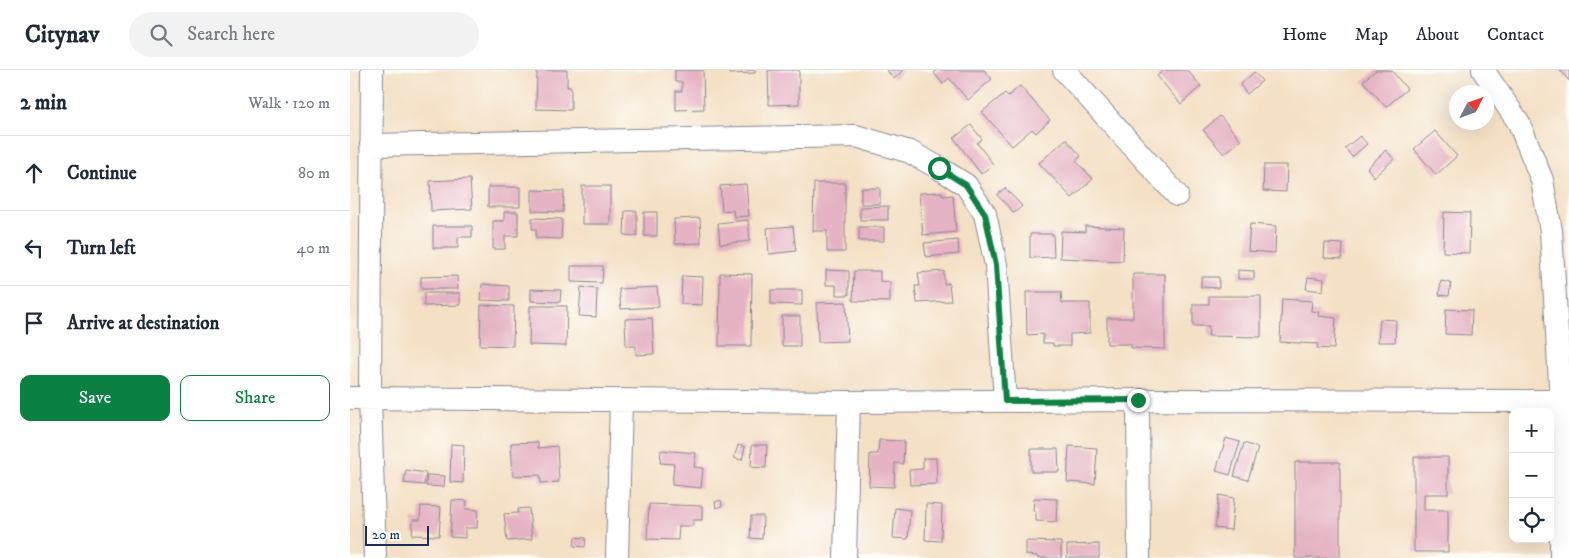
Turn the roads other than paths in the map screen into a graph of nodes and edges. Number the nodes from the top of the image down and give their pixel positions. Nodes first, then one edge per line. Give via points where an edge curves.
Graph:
1 (372, 70) edge
2 (1483, 70) edge
3 (1066, 71) edge
4 (371, 145) junction
5 (1177, 195) dead end
6 (360, 397) edge
7 (621, 400) junction
8 (1138, 400) junction
9 (1005, 401) junction
10 (1565, 401) edge
11 (849, 402) junction
12 (375, 558) edge
13 (617, 558) edge
14 (845, 558) edge
15 (1139, 558) edge
16 (1562, 558) edge

1 - 4 street
2 - 10 street via 1519,123 1542,180 1551,231
3 - 5 street
4 - 6 street
4 - 9 street via 856,136 910,152 966,185 985,214 996,265
6 - 7 street
6 - 12 street
7 - 11 street
7 - 13 street
8 - 9 street
8 - 10 street
8 - 15 street
9 - 11 street
10 - 16 street
11 - 14 street

